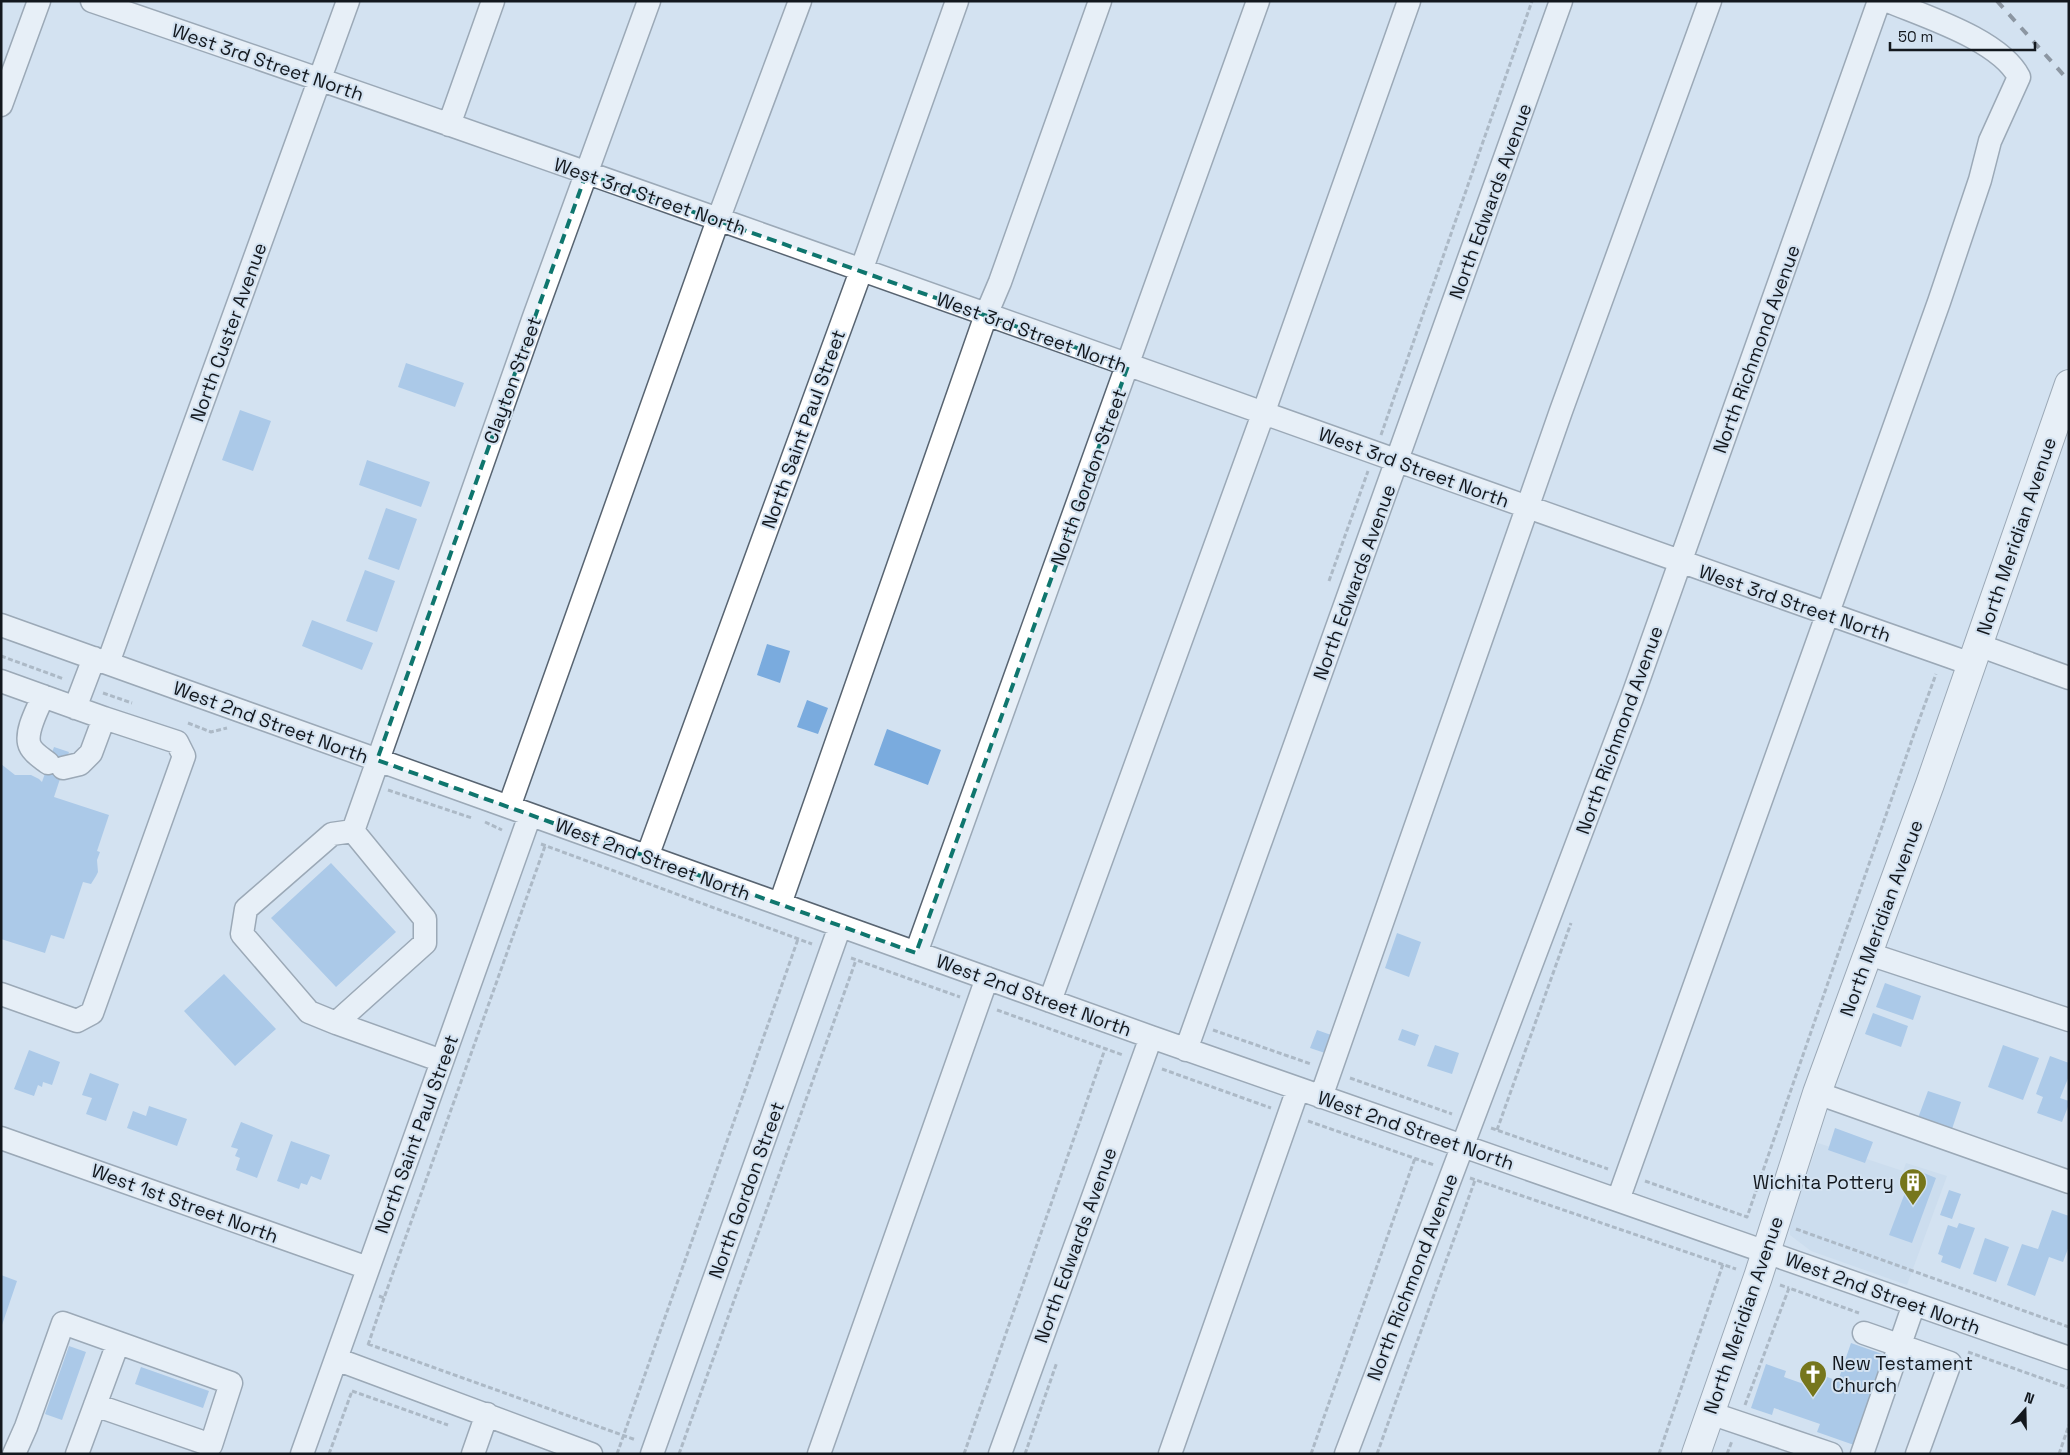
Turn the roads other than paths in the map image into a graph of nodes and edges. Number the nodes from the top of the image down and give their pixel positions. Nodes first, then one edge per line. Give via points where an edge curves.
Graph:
1 (39, 1) edge
2 (92, 1) edge
3 (348, 1) edge
4 (493, 1) edge
5 (649, 1) edge
6 (800, 1) edge
7 (956, 1) edge
8 (1100, 1) edge
9 (1258, 1) edge
10 (1409, 1) edge
11 (1561, 1) edge
12 (1710, 1) edge
13 (1879, 1) edge
14 (1888, 1) edge
15 (320, 79) junction
16 (1, 105) edge
17 (449, 125) junction
18 (586, 174) junction
19 (718, 220) junction
20 (861, 271) junction
21 (986, 315) junction
22 (1128, 366) junction
23 (2069, 384) edge
24 (1263, 414) junction
25 (1398, 462) junction
26 (1528, 508) junction
27 (1680, 562) junction
28 (1827, 614) junction
29 (1, 625) edge
30 (1974, 655) junction
31 (101, 661) junction
32 (2069, 678) edge
33 (1, 681) edge
34 (43, 696) junction
35 (75, 708) junction
36 (104, 718) junction
37 (378, 760) junction
38 (520, 811) junction
39 (353, 831) junction
40 (647, 856) junction
41 (780, 904) junction
42 (840, 926) junction
43 (916, 953) junction
44 (1869, 954) junction
45 (987, 978) junction
46 (1, 994) edge
47 (1050, 1001) junction
48 (2069, 1020) edge
49 (336, 1023) junction
50 (1151, 1037) junction
51 (1186, 1050) junction
52 (442, 1061) junction
53 (1298, 1089) junction
54 (1816, 1093) junction
55 (1321, 1097) junction
56 (1, 1138) edge
57 (1463, 1146) junction
58 (2069, 1182) edge
59 (1618, 1200) junction
60 (1765, 1251) junction
61 (368, 1268) junction
62 (1914, 1304) junction
63 (1864, 1333) dead end
64 (118, 1343) junction
65 (1900, 1345) junction
66 (2069, 1358) edge
67 (336, 1359) junction
68 (95, 1405) junction
69 (1710, 1413) junction
70 (487, 1414) junction
71 (476, 1445) edge
72 (653, 1450) edge
73 (1871, 1451) edge
74 (14, 1454) edge
75 (77, 1454) edge
76 (302, 1454) edge
77 (591, 1454) edge
78 (818, 1454) edge
79 (1000, 1454) edge
80 (1170, 1454) edge
81 (1346, 1454) edge
82 (1696, 1454) edge
83 (1831, 1454) edge
84 (1918, 1454) edge

1 - 16 street
2 - 15 street, West 3rd Street North
3 - 15 street, North Custer Avenue
4 - 17 street
5 - 18 street, Clayton Street
6 - 19 street, North Saint Paul Street
7 - 20 street, North Saint Paul Street
8 - 21 street
9 - 22 street, North Gordon Street
10 - 24 street
11 - 25 street, North Edwards Avenue
12 - 26 street
13 - 27 street, North Richmond Avenue
14 - 28 street via 1967,33 2013,65 2019,77 1990,141 1939,302
15 - 17 street, West 3rd Street North
15 - 31 street, North Custer Avenue
17 - 18 street, West 3rd Street North
18 - 19 street, West 3rd Street North
18 - 37 street, Clayton Street
19 - 20 street, West 3rd Street North
19 - 38 street, North Saint Paul Street
20 - 21 street, West 3rd Street North
20 - 40 street, North Saint Paul Street
21 - 22 street, West 3rd Street North
21 - 41 street
22 - 24 street, West 3rd Street North
22 - 43 street, North Gordon Street
23 - 30 main road, North Meridian Avenue
24 - 25 street, West 3rd Street North
24 - 47 street
25 - 26 street, West 3rd Street North
25 - 51 street, North Edwards Avenue
26 - 27 street, West 3rd Street North
26 - 55 street
27 - 28 street, West 3rd Street North
27 - 57 street, North Richmond Avenue
28 - 30 street, West 3rd Street North
28 - 59 street
29 - 31 street, West 2nd Street North
30 - 32 street, West 3rd Street North
30 - 44 main road, North Meridian Avenue
31 - 35 street, North Custer Avenue via 84,686
31 - 37 street, West 2nd Street North
33 - 34 street
34 - 35 street
34 - 36 street via 29,743 34,752 56,766 80,764 91,753
35 - 36 street
36 - 46 street via 177,742 184,756 92,1014 77,1021
37 - 38 street, West 2nd Street North
37 - 39 street, Clayton Street
38 - 40 street, West 2nd Street North
38 - 52 street, North Saint Paul Street via 522,838
39 - 49 street via 425,919 425,943
39 - 49 street via 332,834 246,909 242,934 309,1012
40 - 41 street, West 2nd Street North
41 - 42 street, West 2nd Street North
42 - 43 street, West 2nd Street North
42 - 72 street, North Gordon Street
43 - 45 street, West 2nd Street North
44 - 48 street
44 - 54 main road, North Meridian Avenue
45 - 47 street, West 2nd Street North
45 - 78 street
47 - 50 street, West 2nd Street North
49 - 52 street
50 - 51 street, West 2nd Street North
50 - 79 street, North Edwards Avenue
51 - 53 street, West 2nd Street North
52 - 61 street, North Saint Paul Street
53 - 55 street, West 2nd Street North
53 - 80 street
54 - 58 street
54 - 60 main road, North Meridian Avenue
55 - 57 street, West 2nd Street North
56 - 61 street, West 1st Street North
57 - 59 street, West 2nd Street North
57 - 81 street, North Richmond Avenue
59 - 60 street, West 2nd Street North
60 - 62 street, West 2nd Street North
60 - 69 main road, North Meridian Avenue
61 - 67 street, North Saint Paul Street
62 - 65 street
62 - 66 street, West 2nd Street North
63 - 65 street
64 - 68 street
64 - 68 street via 232,1383 211,1445
64 - 74 street via 62,1323
65 - 73 street
65 - 84 street via 1950,1363
67 - 70 street
67 - 76 street, North Saint Paul Street
68 - 75 street
69 - 82 main road, North Meridian Avenue
69 - 83 street
70 - 71 street
70 - 77 street

